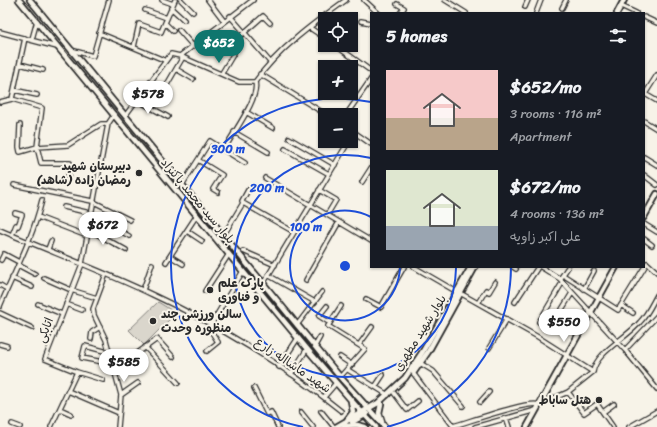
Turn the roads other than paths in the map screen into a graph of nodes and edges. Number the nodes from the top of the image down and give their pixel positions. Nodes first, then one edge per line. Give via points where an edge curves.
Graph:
1 (19, 0) edge
2 (30, 0) edge
3 (109, 0) edge
4 (162, 0) edge
5 (181, 0) edge
6 (208, 0) edge
7 (346, 0) edge
8 (364, 0) edge
9 (445, 0) edge
10 (528, 0) edge
11 (541, 0) edge
12 (566, 0) edge
13 (249, 1) edge
14 (622, 2) edge
15 (173, 4) edge
16 (397, 4) dead end
17 (525, 7) dead end
18 (562, 8) dead end
19 (145, 10) dead end
20 (39, 12) junction
21 (193, 12) dead end
22 (377, 12) edge
23 (401, 12) edge
24 (464, 12) edge
25 (536, 12) edge
26 (617, 12) edge
27 (635, 12) edge
28 (230, 16) junction
29 (33, 17) junction
30 (645, 17) edge
31 (167, 18) junction
32 (184, 20) dead end
33 (37, 21) junction
34 (224, 21) junction
35 (361, 22) dead end
36 (164, 23) junction
37 (270, 23) dead end
38 (370, 23) edge
39 (657, 23) edge
40 (310, 28) junction
41 (179, 30) dead end
42 (173, 31) dead end
43 (0, 32) edge
44 (99, 33) junction
45 (244, 33) junction
46 (318, 33) edge
47 (26, 38) junction
48 (32, 39) junction
49 (237, 39) dead end
50 (193, 46) junction
51 (58, 47) junction
52 (134, 48) junction
53 (70, 50) junction
54 (345, 52) edge
55 (234, 53) dead end
56 (182, 56) junction
57 (164, 60) junction
58 (270, 62) junction
59 (20, 64) junction
60 (176, 69) junction
61 (370, 69) edge
62 (43, 70) dead end
63 (222, 73) junction
64 (260, 74) junction
65 (657, 75) edge
66 (193, 79) dead end
67 (370, 80) edge
68 (255, 82) junction
69 (166, 88) dead end
70 (14, 90) junction
71 (645, 94) edge
72 (37, 95) dead end
73 (12, 99) junction
74 (137, 100) junction
75 (657, 101) edge
76 (0, 102) edge
77 (351, 108) edge
78 (318, 109) edge
79 (246, 112) junction
80 (114, 115) junction
81 (125, 116) junction
82 (168, 117) dead end
83 (645, 121) edge
84 (108, 124) junction
85 (20, 125) dead end
86 (273, 128) dead end
87 (657, 129) edge
88 (234, 132) junction
89 (358, 135) edge
90 (289, 138) dead end
91 (370, 143) edge
92 (37, 147) junction
93 (345, 148) edge
94 (285, 149) dead end
95 (224, 150) junction
96 (268, 152) dead end
97 (645, 158) edge
98 (198, 160) junction
99 (245, 163) dead end
100 (334, 165) junction
101 (657, 165) edge
102 (370, 170) edge
103 (329, 174) junction
104 (645, 176) edge
105 (265, 178) dead end
106 (68, 179) dead end
107 (362, 182) dead end
108 (14, 185) dead end
109 (182, 185) junction
110 (657, 185) edge
111 (248, 190) dead end
112 (319, 190) junction
113 (218, 192) dead end
114 (656, 196) edge
115 (42, 200) dead end
116 (92, 201) junction
117 (243, 203) junction
118 (310, 205) junction
119 (64, 207) dead end
120 (646, 211) edge
121 (15, 213) dead end
122 (90, 214) junction
123 (197, 215) junction
124 (327, 215) junction
125 (38, 217) junction
126 (130, 220) dead end
127 (339, 222) junction
128 (645, 225) edge
129 (88, 229) junction
130 (0, 230) edge
131 (187, 231) junction
132 (294, 232) junction
133 (657, 232) edge
134 (12, 235) junction
135 (87, 236) junction
136 (129, 236) dead end
137 (223, 236) junction
138 (370, 240) edge
139 (645, 240) edge
140 (28, 241) junction
141 (51, 241) dead end
142 (202, 241) dead end
143 (652, 245) dead end
144 (48, 249) junction
145 (126, 250) dead end
146 (244, 250) dead end
147 (229, 254) junction
148 (170, 256) junction
149 (1, 260) dead end
150 (166, 262) dead end
151 (19, 264) junction
152 (82, 264) junction
153 (152, 264) dead end
154 (183, 264) dead end
155 (274, 265) junction
156 (645, 266) edge
157 (403, 268) edge
158 (416, 268) edge
159 (471, 268) edge
160 (474, 268) edge
161 (537, 268) edge
162 (542, 268) edge
163 (567, 268) edge
164 (615, 268) edge
165 (644, 268) edge
166 (243, 271) junction
167 (594, 271) dead end
168 (657, 271) edge
169 (35, 274) dead end
170 (106, 274) junction
171 (268, 275) junction
172 (563, 275) junction
173 (12, 278) junction
174 (44, 278) dead end
175 (306, 280) dead end
176 (561, 281) junction
177 (495, 282) dead end
178 (263, 284) junction
179 (0, 285) edge
180 (32, 287) dead end
181 (8, 289) junction
182 (584, 289) junction
183 (72, 290) junction
184 (143, 290) junction
185 (205, 291) dead end
186 (322, 292) dead end
187 (459, 293) junction
188 (572, 294) junction
189 (657, 295) edge
190 (97, 298) junction
191 (598, 298) junction
192 (366, 299) dead end
193 (315, 302) junction
194 (515, 302) dead end
195 (478, 303) junction
196 (38, 304) dead end
197 (66, 304) junction
198 (621, 305) junction
199 (0, 306) edge
200 (327, 306) dead end
201 (341, 306) dead end
202 (82, 310) dead end
203 (0, 313) edge
204 (633, 313) dead end
205 (62, 314) junction
206 (590, 314) junction
207 (657, 316) edge
208 (507, 319) junction
209 (556, 319) dead end
210 (539, 322) dead end
211 (211, 324) junction
212 (329, 324) junction
213 (297, 325) junction
214 (100, 327) junction
215 (372, 327) dead end
216 (32, 328) dead end
217 (308, 337) junction
218 (320, 337) dead end
219 (298, 338) junction
220 (90, 339) dead end
221 (302, 343) junction
222 (618, 343) junction
223 (0, 344) edge
224 (358, 345) junction
225 (7, 346) dead end
226 (315, 346) junction
227 (145, 348) junction
228 (489, 348) dead end
229 (308, 349) junction
230 (625, 350) junction
231 (104, 351) dead end
232 (207, 351) dead end
233 (567, 354) junction
234 (173, 357) dead end
235 (340, 357) dead end
236 (420, 363) junction
237 (113, 364) junction
238 (352, 365) junction
239 (279, 366) junction
240 (114, 370) junction
241 (348, 370) junction
242 (77, 372) junction
243 (593, 372) junction
244 (413, 373) junction
245 (291, 374) junction
246 (383, 375) dead end
247 (340, 377) junction
248 (103, 380) dead end
249 (138, 383) dead end
250 (178, 383) dead end
251 (336, 383) junction
252 (375, 387) junction
253 (254, 388) dead end
254 (657, 389) edge
255 (68, 391) junction
256 (489, 392) dead end
257 (568, 392) junction
258 (394, 393) junction
259 (388, 395) junction
260 (121, 396) junction
261 (324, 397) junction
262 (350, 400) junction
263 (418, 401) dead end
264 (362, 402) junction
265 (480, 402) dead end
266 (379, 404) junction
267 (614, 404) dead end
268 (539, 405) junction
269 (463, 406) dead end
270 (60, 409) junction
271 (536, 410) junction
272 (321, 411) dead end
273 (341, 411) dead end
274 (369, 411) junction
275 (657, 411) edge
276 (301, 412) dead end
277 (603, 412) junction
278 (119, 413) junction
279 (71, 414) dead end
280 (363, 414) junction
281 (506, 418) junction
282 (12, 424) dead end
283 (344, 425) edge
284 (384, 426) edge
285 (20, 427) edge
286 (51, 427) edge
287 (118, 427) edge
288 (278, 427) edge
289 (313, 427) edge
290 (335, 427) edge
291 (364, 427) edge
292 (376, 427) edge
293 (475, 427) edge
294 (510, 427) edge
295 (526, 427) edge
296 (613, 427) edge
297 (629, 427) edge

1 - 29 main road, بلوار سید محمد پاکنژاد
2 - 20 main road, بلوار سید محمد پاکنژاد
3 - 44 street
4 - 15 street
5 - 21 street
6 - 34 street
7 - 40 street
8 - 22 street
9 - 24 street
10 - 17 street
11 - 25 street
12 - 18 street
13 - 28 street
14 - 26 main road
14 - 27 street
15 - 31 street
15 - 32 street
16 - 23 street via 404,8
19 - 31 street
20 - 29 main road
20 - 53 main road, بلوار سید محمد پاکنژاد
28 - 34 street
28 - 45 street
29 - 33 main road, بلوار سید محمد پاکنژاد
30 - 39 street
31 - 36 street
33 - 48 street
33 - 51 main road, بلوار سید محمد پاکنژاد
34 - 50 street
35 - 38 street
36 - 42 street
36 - 52 street via 161,32 139,24
37 - 45 street via 264,16
40 - 46 street
40 - 58 street
41 - 50 street
43 - 47 street
44 - 52 street
44 - 53 street via 93,56
45 - 49 street
45 - 58 street
47 - 48 street
47 - 59 street
48 - 51 street
50 - 56 street
51 - 80 main road, بلوار سید محمد پاکنژاد
52 - 57 street
53 - 81 main road, بلوار سید محمد پاکنژاد
54 - 61 street
55 - 63 street
56 - 57 street via 171,54
56 - 60 street
56 - 63 street
57 - 74 street
58 - 64 street
59 - 62 street
59 - 70 street
60 - 66 street
60 - 69 street
63 - 68 street via 239,82
64 - 68 street
64 - 78 street
65 - 71 street
67 - 77 street
68 - 79 street via 257,87
70 - 72 street
70 - 73 street
71 - 75 street
73 - 76 street
73 - 92 street via 42,108
74 - 81 street
74 - 82 street
79 - 86 street
79 - 88 street
80 - 84 street
80 - 123 main road, بلوار سید محمد پاکنژاد
81 - 109 main road, بلوار سید محمد پاکنژاد
83 - 87 street
84 - 92 street via 100,124 68,145
84 - 116 street, اتابکی
85 - 92 street via 20,152
88 - 95 street
88 - 96 street
89 - 91 street
90 - 100 street
92 - 106 street via 41,163 70,163
93 - 100 street
94 - 103 street
95 - 98 street via 210,141
95 - 99 street
97 - 101 street
98 - 109 street
98 - 113 street via 222,175 214,189
100 - 103 street
102 - 107 street
103 - 112 street
104 - 110 street
105 - 118 street
108 - 116 street
109 - 137 main road, بلوار سید محمد پاکنژاد
111 - 117 street
112 - 118 street
112 - 124 street via 336,200
114 - 120 main road
115 - 125 street
116 - 122 street, اتابکی
116 - 126 street
117 - 132 street
117 - 137 street
118 - 124 street
118 - 132 street
119 - 122 street
121 - 134 street via 22,215
122 - 129 street, اتابکی
122 - 136 street
123 - 131 street
123 - 147 main road, بلوار سید محمد پاکنژاد
124 - 127 street
125 - 135 street
125 - 140 street
127 - 138 street
127 - 175 street
128 - 133 street
129 - 135 street, اتابکی
129 - 145 street
130 - 134 street, شهید ماشااله زارع
131 - 142 street
131 - 148 street
132 - 155 street
134 - 140 street, شهید ماشااله زارع
135 - 152 street, اتابکی
137 - 178 main road, بلوار سید محمد پاکنژاد
139 - 143 street
140 - 144 street, شهید ماشااله زارع
140 - 151 street
141 - 144 street
144 - 152 street, شهید ماشااله زارع
146 - 155 street
147 - 166 main road, بلوار سید محمد پاکنژاد
147 - 185 street
148 - 150 street
148 - 154 street
149 - 151 street via 4,254
151 - 169 street
151 - 173 street
152 - 170 street, شهید ماشااله زارع
152 - 183 street, اتابکی
153 - 184 street
155 - 171 street
156 - 168 street via 647,263
157 - 192 street via 380,307
158 - 187 street
159 - 187 main road, بلوار شهید مطهری
160 - 187 main road, بلوار شهید مطهری
161 - 194 street
162 - 176 street
163 - 172 street
164 - 191 main road
165 - 198 street
166 - 211 street
166 - 219 main road, بلوار سید محمد پاکنژاد
167 - 182 street
170 - 184 street, شهید ماشااله زارع
170 - 190 street
171 - 178 street
171 - 193 street
172 - 176 street
172 - 182 street
173 - 180 street
173 - 181 street
174 - 183 street
176 - 188 street
176 - 210 street
177 - 195 street
178 - 213 main road, بلوار سید محمد پاکنژاد
179 - 181 street
181 - 199 street
182 - 191 street
183 - 190 street
183 - 197 street, اتابکی
184 - 211 street, شهید ماشااله زارع
186 - 193 street
187 - 195 street
187 - 236 main road, بلوار شهید مطهری
187 - 259 main road, بلوار شهید مطهری via 416,364
188 - 206 street
188 - 209 street
189 - 222 street via 641,322
190 - 214 street via 93,309
191 - 198 street via 618,310
191 - 206 main road
193 - 213 street
195 - 208 street
196 - 205 street
197 - 202 street
197 - 205 street, اتابکی
198 - 204 street
200 - 212 street via 320,316
201 - 212 street
203 - 216 street
205 - 242 street, اتابکی via 45,359
206 - 222 street
206 - 233 main road
207 - 230 street
208 - 228 street
208 - 233 street
211 - 232 street via 209,328 218,342
211 - 239 street, شهید ماشااله زارع
212 - 224 street
213 - 217 main road, بلوار سید محمد پاکنژاد
214 - 220 street via 92,332
214 - 237 street
215 - 224 street
217 - 221 main road
217 - 226 main road, بلوار سید محمد پاکنژاد
218 - 226 street
219 - 221 main road, بلوار سید محمد پاکنژاد
219 - 239 street
221 - 229 main road, بلوار سید محمد پاکنژاد
222 - 230 street
222 - 243 street via 602,355
223 - 225 street
224 - 238 street via 365,349
226 - 247 main road, بلوار سید محمد پاکنژاد
227 - 234 street via 157,339
227 - 240 street
227 - 250 street
229 - 245 street
229 - 251 main road, بلوار سید محمد پاکنژاد
230 - 254 street
231 - 237 street via 85,346 82,358
233 - 243 street
233 - 268 main road
235 - 238 street
236 - 244 main road, بلوار شهید مطهری
236 - 269 street via 433,371
237 - 240 street
238 - 241 street
239 - 245 street, شهید ماشااله زارع
240 - 260 street
241 - 247 street
241 - 252 street
242 - 248 street
242 - 255 street
243 - 257 street
244 - 258 main road, بلوار شهید مطهری
244 - 268 street via 453,426 515,407 535,403
245 - 261 street, شهید ماشااله زارع
246 - 252 street
247 - 264 main road, بلوار سید محمد پاکنژاد
249 - 260 street
251 - 261 street
251 - 262 main road, بلوار سید محمد پاکنژاد
252 - 259 street
253 - 288 street via 267,414 271,412
255 - 270 street
255 - 278 street
256 - 265 street
257 - 268 street
257 - 277 street via 584,413 597,404
258 - 263 street via 407,410
258 - 266 main road, بلوار شهید مطهری
259 - 266 main road, بلوار شهید مطهری
260 - 278 street
261 - 273 street, شهید ماشااله زارع
262 - 280 main road, بلوار سید محمد پاکنژاد
262 - 283 main road via 353,412
264 - 266 main road
264 - 274 main road, بلوار سید محمد پاکنژاد
266 - 274 main road, بلوار شهید مطهری
266 - 284 main road
267 - 277 street
268 - 271 main road
270 - 279 street
270 - 286 street
271 - 281 street
271 - 295 main road
272 - 290 street
274 - 280 main road, بلوار شهید مطهری
274 - 284 main road, بلوار سید محمد پاکنژاد
275 - 297 street
276 - 289 street
277 - 296 street
278 - 287 street
280 - 283 main road, بلوار شهید مطهری
280 - 292 main road, بلوار سید محمد پاکنژاد
281 - 293 street
281 - 294 street
282 - 285 street
283 - 290 main road, بلوار شهید مطهری
283 - 291 main road

